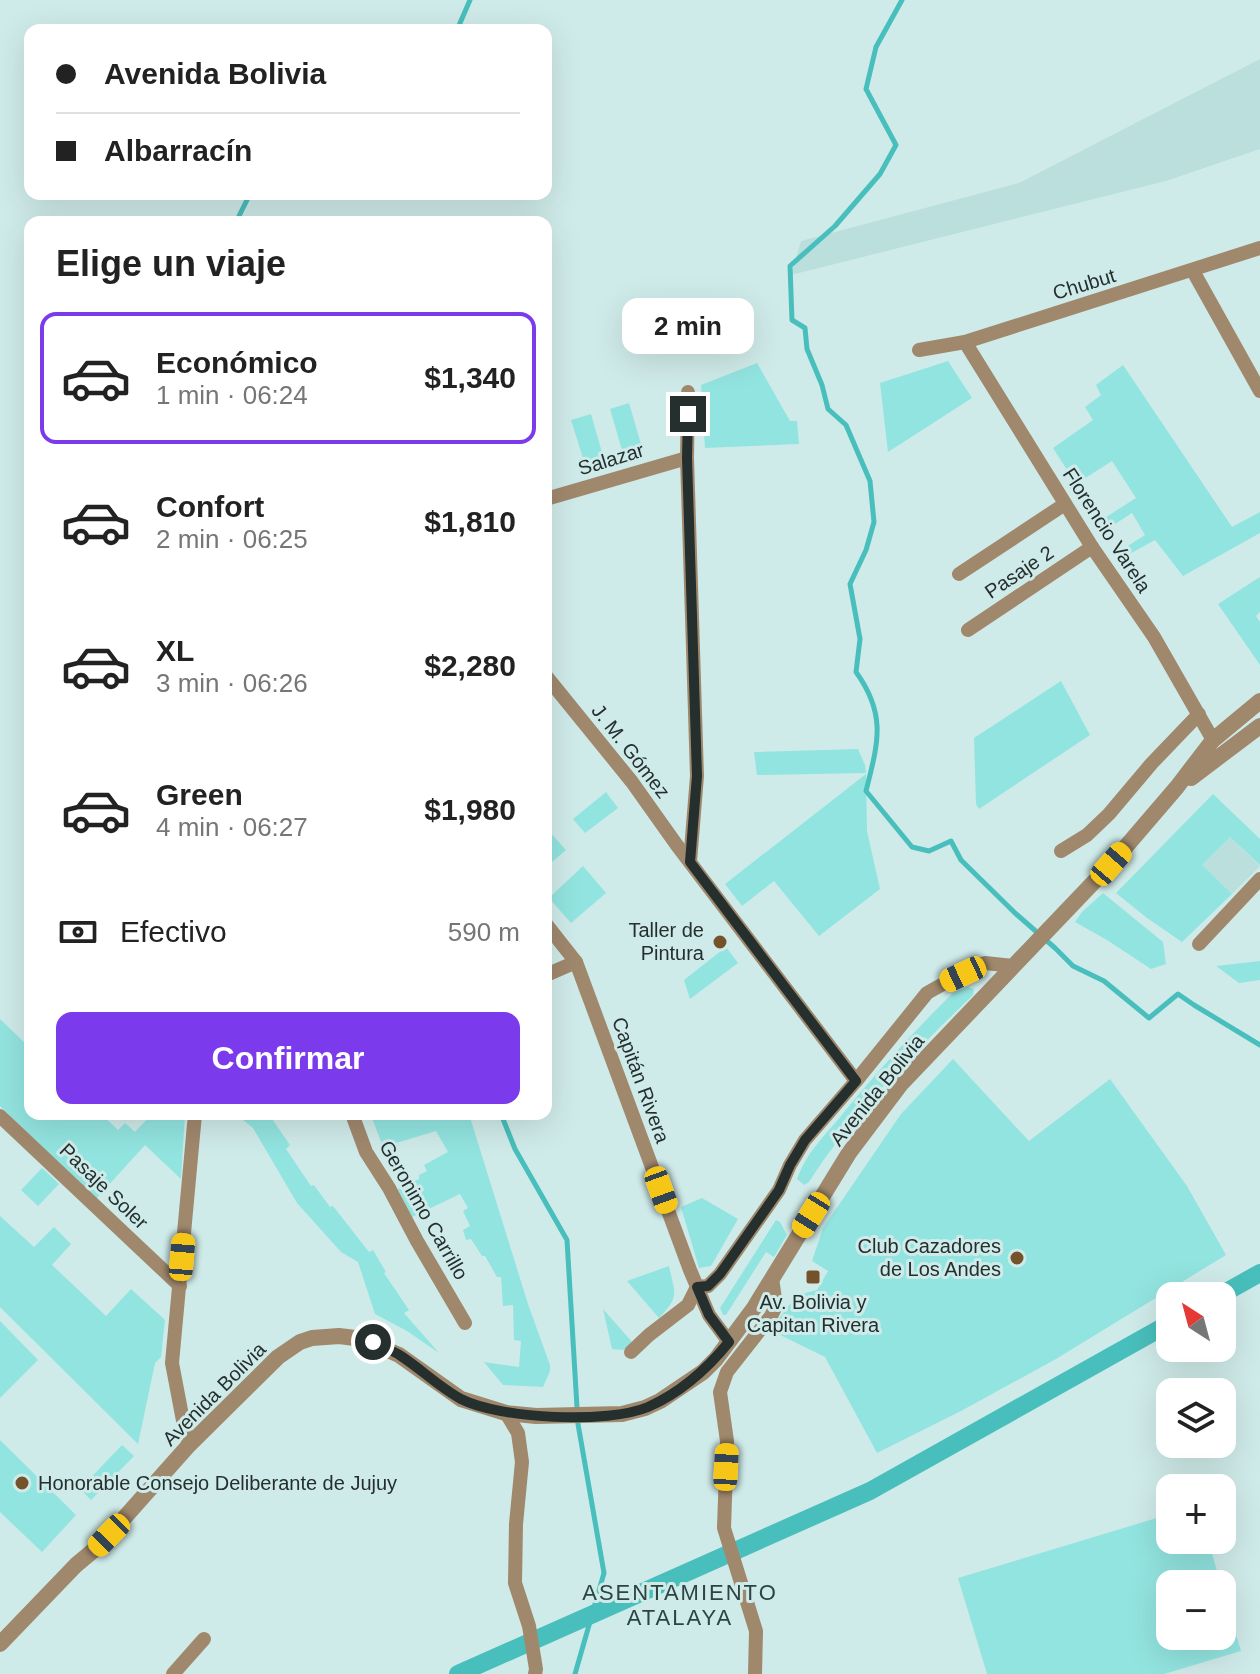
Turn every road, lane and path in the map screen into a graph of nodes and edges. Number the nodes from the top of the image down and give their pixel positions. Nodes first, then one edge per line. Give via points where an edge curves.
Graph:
1 (1260, 248) edge
2 (1193, 271) junction
3 (965, 342) junction
4 (919, 350) dead end
5 (1260, 391) edge
6 (688, 392) dead end
7 (687, 458) junction
8 (552, 497) edge
9 (1065, 504) junction
10 (1092, 547) junction
11 (959, 574) dead end
12 (968, 630) dead end
13 (552, 683) edge
14 (1260, 701) edge
15 (1199, 714) junction
16 (1260, 726) edge
17 (1213, 740) junction
18 (1177, 787) junction
19 (1061, 851) dead end
20 (690, 862) junction
21 (1260, 879) edge
22 (552, 932) edge
23 (1199, 944) dead end
24 (576, 962) junction
25 (1013, 966) junction
26 (552, 972) edge
27 (856, 1081) junction
28 (0, 1116) edge
29 (194, 1120) edge
30 (354, 1120) edge
31 (772, 1278) junction
32 (180, 1286) junction
33 (697, 1287) junction
34 (465, 1323) dead end
35 (729, 1342) junction
36 (631, 1352) dead end
37 (506, 1413) junction
38 (189, 1445) junction
39 (204, 1639) dead end
40 (0, 1644) edge
41 (173, 1674) edge
42 (535, 1674) edge
43 (755, 1674) edge

1 - 2 street, Chubut
2 - 3 street, Chubut
2 - 5 street
3 - 4 street, Chubut
3 - 9 street, Florencio Varela
6 - 7 street
7 - 8 street, Salazar
7 - 20 street via 697,776
9 - 10 street, Florencio Varela
9 - 11 street
10 - 12 street, Pasaje 2
10 - 15 street, Florencio Varela
13 - 20 street, J. M. Gómez
14 - 17 street, Avenida Bolivia
15 - 17 street, Florencio Varela
15 - 19 street via 1109,814
16 - 18 street, Avenida Bolivia
17 - 18 street, Avenida Bolivia
18 - 25 street, Avenida Bolivia
20 - 27 street, J. M. Gómez
21 - 23 street
22 - 24 street, Capitán Rivera
24 - 26 street
24 - 33 street, Capitán Rivera
25 - 27 street via 985,963 927,993
25 - 31 street, Avenida Bolivia via 901,1084 849,1153
27 - 33 street via 805,1140 779,1190 720,1274 708,1286
28 - 32 street, Pasaje Soler
29 - 32 street
30 - 34 street, Geronimo Carrillo via 366,1152
31 - 35 street, Avenida Bolivia
31 - 43 street via 776,1306 727,1372 720,1392 727,1441 724,1528 756,1631
32 - 38 street via 172,1363
33 - 35 street, Capitán Rivera
33 - 36 street via 688,1305
35 - 37 street, Avenida Bolivia via 703,1372 645,1408 622,1414
37 - 38 street, Avenida Bolivia via 461,1399 373,1342 324,1336 300,1342 278,1357
37 - 42 street via 518,1433 522,1462 515,1583 529,1626
38 - 40 street, Avenida Bolivia
39 - 41 street

